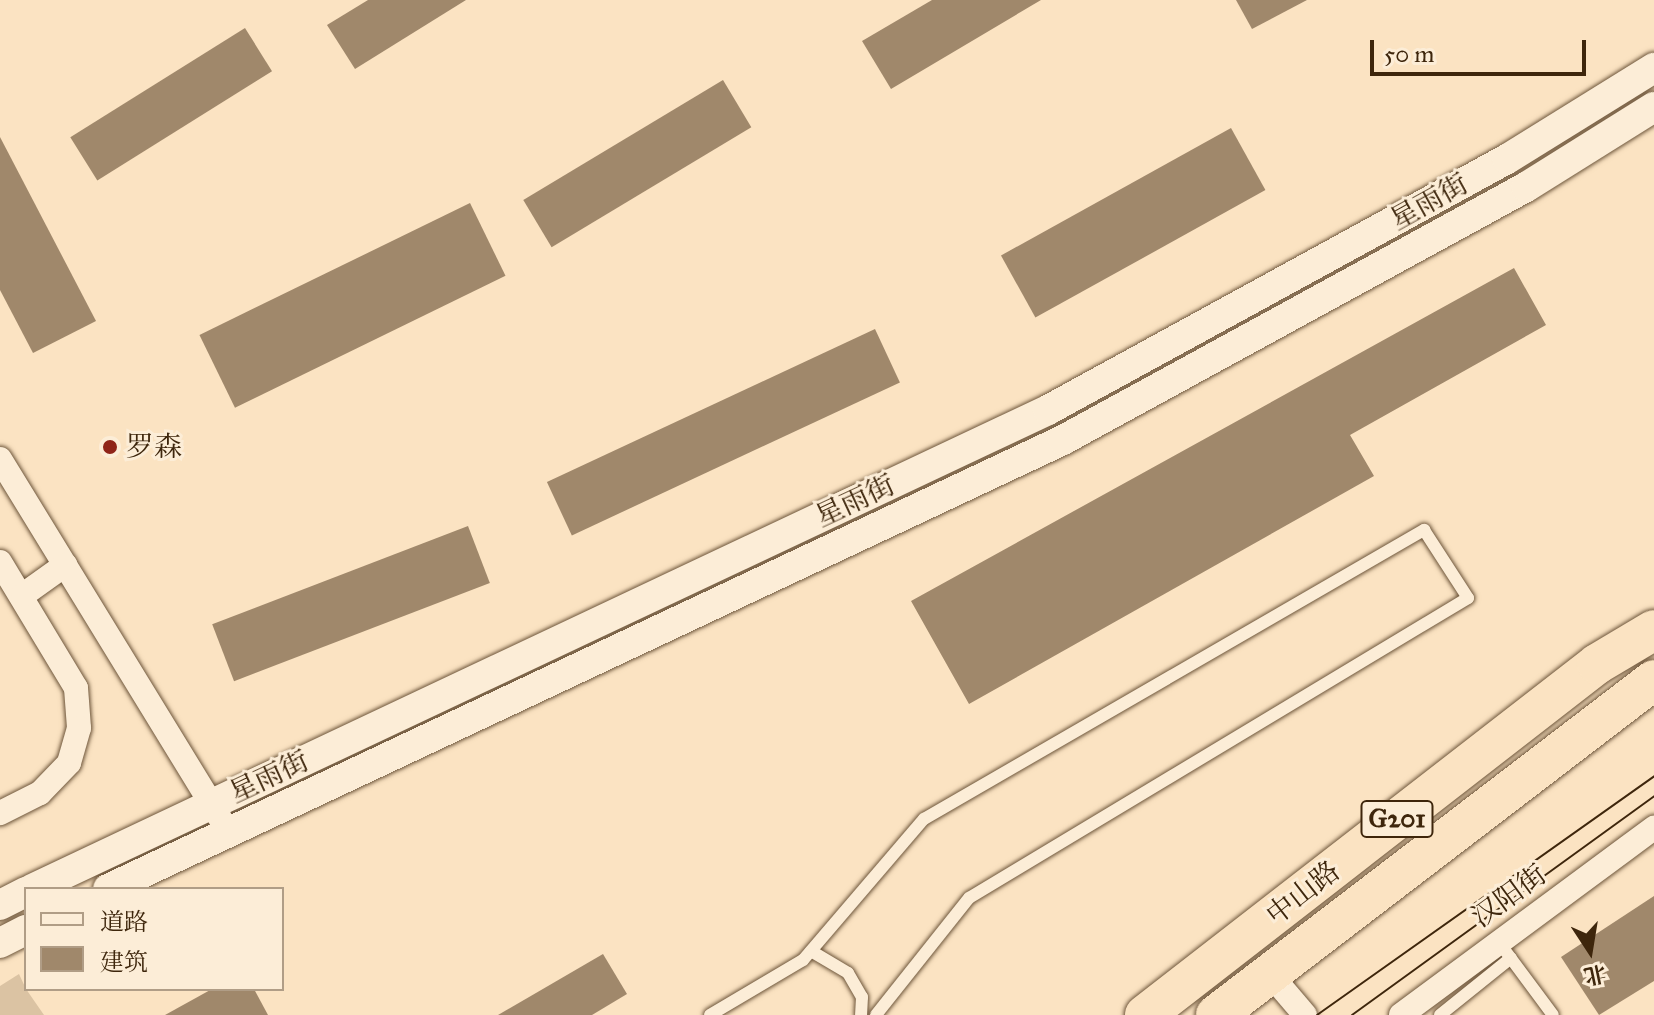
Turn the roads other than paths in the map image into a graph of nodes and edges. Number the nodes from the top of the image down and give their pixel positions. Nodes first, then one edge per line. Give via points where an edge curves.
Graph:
1 (1654, 68) edge
2 (1654, 107) edge
3 (0, 459) edge
4 (0, 562) edge
5 (69, 572) junction
6 (26, 601) junction
7 (1654, 630) edge
8 (1654, 680) edge
9 (211, 804) junction
10 (0, 813) edge
11 (1654, 828) edge
12 (229, 833) junction
13 (36, 887) edge
14 (112, 887) edge
15 (24, 893) edge
16 (0, 905) edge
17 (24, 931) edge
18 (0, 943) edge
19 (1504, 950) junction
20 (811, 951) junction
21 (1270, 974) junction
22 (710, 1015) edge
23 (861, 1015) edge
24 (876, 1015) edge
25 (1145, 1015) edge
26 (1216, 1015) edge
27 (1305, 1015) edge
28 (1401, 1015) edge
29 (1440, 1015) edge
30 (1553, 1015) edge

1 - 9 street, 星雨街 via 1507,159 1048,410
2 - 12 street, 星雨街 via 1526,187 1063,440
3 - 5 street
4 - 6 street
5 - 6 street
5 - 9 street
6 - 10 street via 76,688 79,728 69,763 40,793
7 - 25 highway, 中山路 / G201 via 1597,664
8 - 21 highway, 中山路 / G201
9 - 12 street
9 - 13 street, 星雨街
11 - 19 street, 汉阳街
12 - 14 street, 星雨街
15 - 16 street
17 - 18 street
19 - 28 street, 汉阳街
19 - 29 lane
19 - 30 lane
20 - 22 lane
20 - 23 lane via 848,973 862,997
20 - 24 lane via 924,819 1424,530 1468,598 969,898
21 - 26 highway, 中山路 / G201
21 - 27 street

